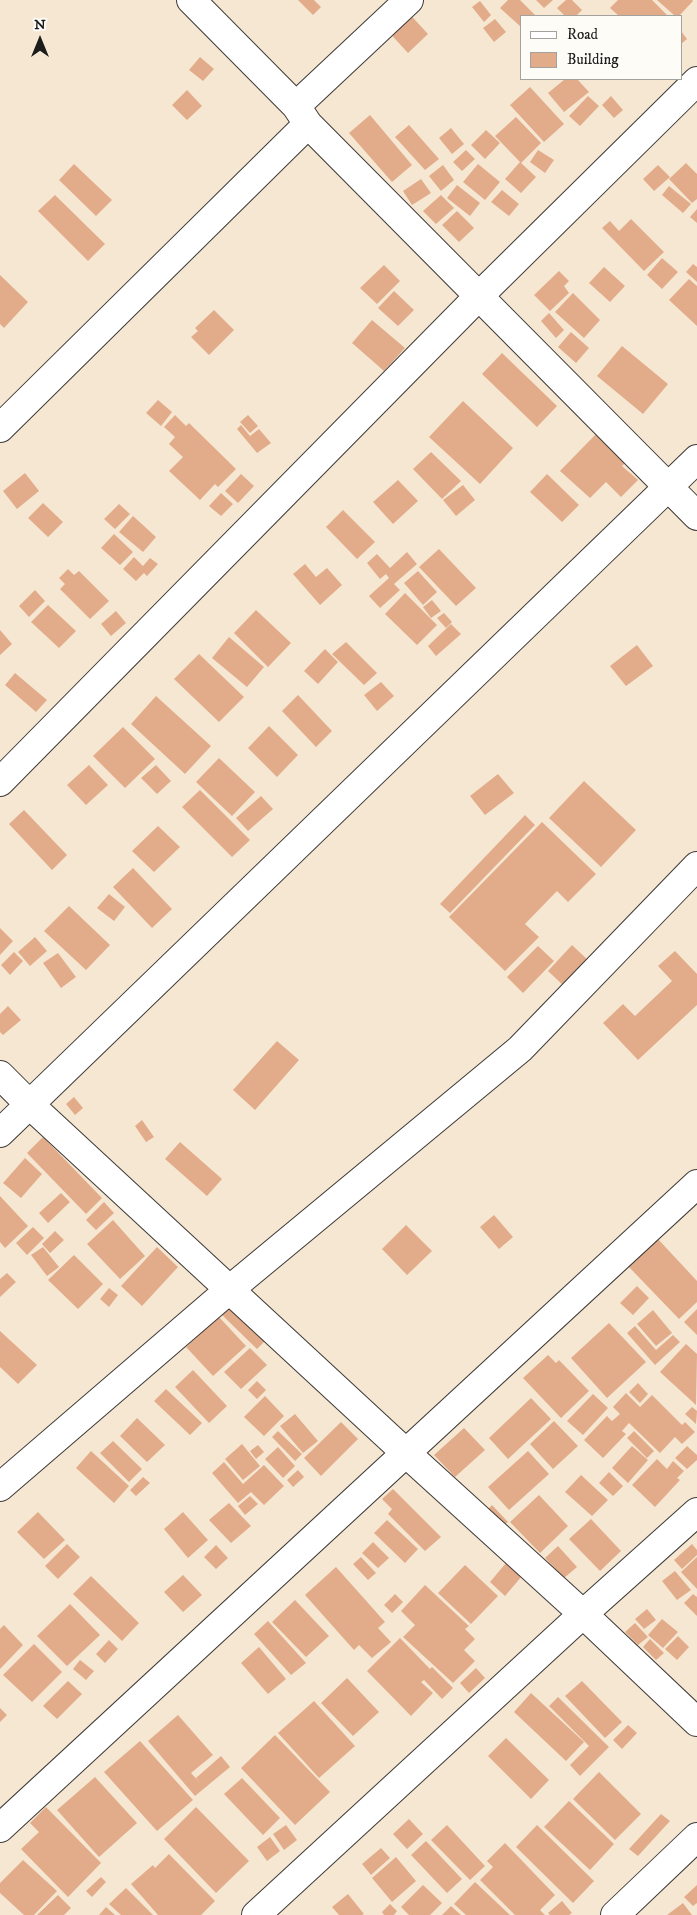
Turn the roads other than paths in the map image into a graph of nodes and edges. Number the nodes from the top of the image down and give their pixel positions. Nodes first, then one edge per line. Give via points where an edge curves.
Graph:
1 (191, 0) edge
2 (409, 0) edge
3 (697, 81) edge
4 (302, 115) junction
5 (479, 296) junction
6 (0, 428) edge
7 (697, 459) edge
8 (668, 487) junction
9 (697, 516) edge
10 (0, 782) edge
11 (697, 866) edge
12 (0, 1075) edge
13 (30, 1105) junction
14 (0, 1133) edge
15 (697, 1184) edge
16 (230, 1290) junction
17 (406, 1453) junction
18 (0, 1487) edge
19 (697, 1512) edge
20 (583, 1614) junction
21 (697, 1722) edge
22 (0, 1828) edge
23 (697, 1837) edge
24 (256, 1915) edge
25 (615, 1915) edge

1 - 4 street
2 - 4 street
3 - 5 street
4 - 5 street
4 - 6 street
5 - 8 street
5 - 10 street
7 - 8 street
8 - 9 street
8 - 13 street
11 - 16 street via 520,1049
12 - 13 street
13 - 14 street
13 - 16 street
15 - 17 street
16 - 17 street
16 - 18 street
17 - 20 street
17 - 22 street
19 - 20 street
20 - 21 street
20 - 24 street
23 - 25 street

